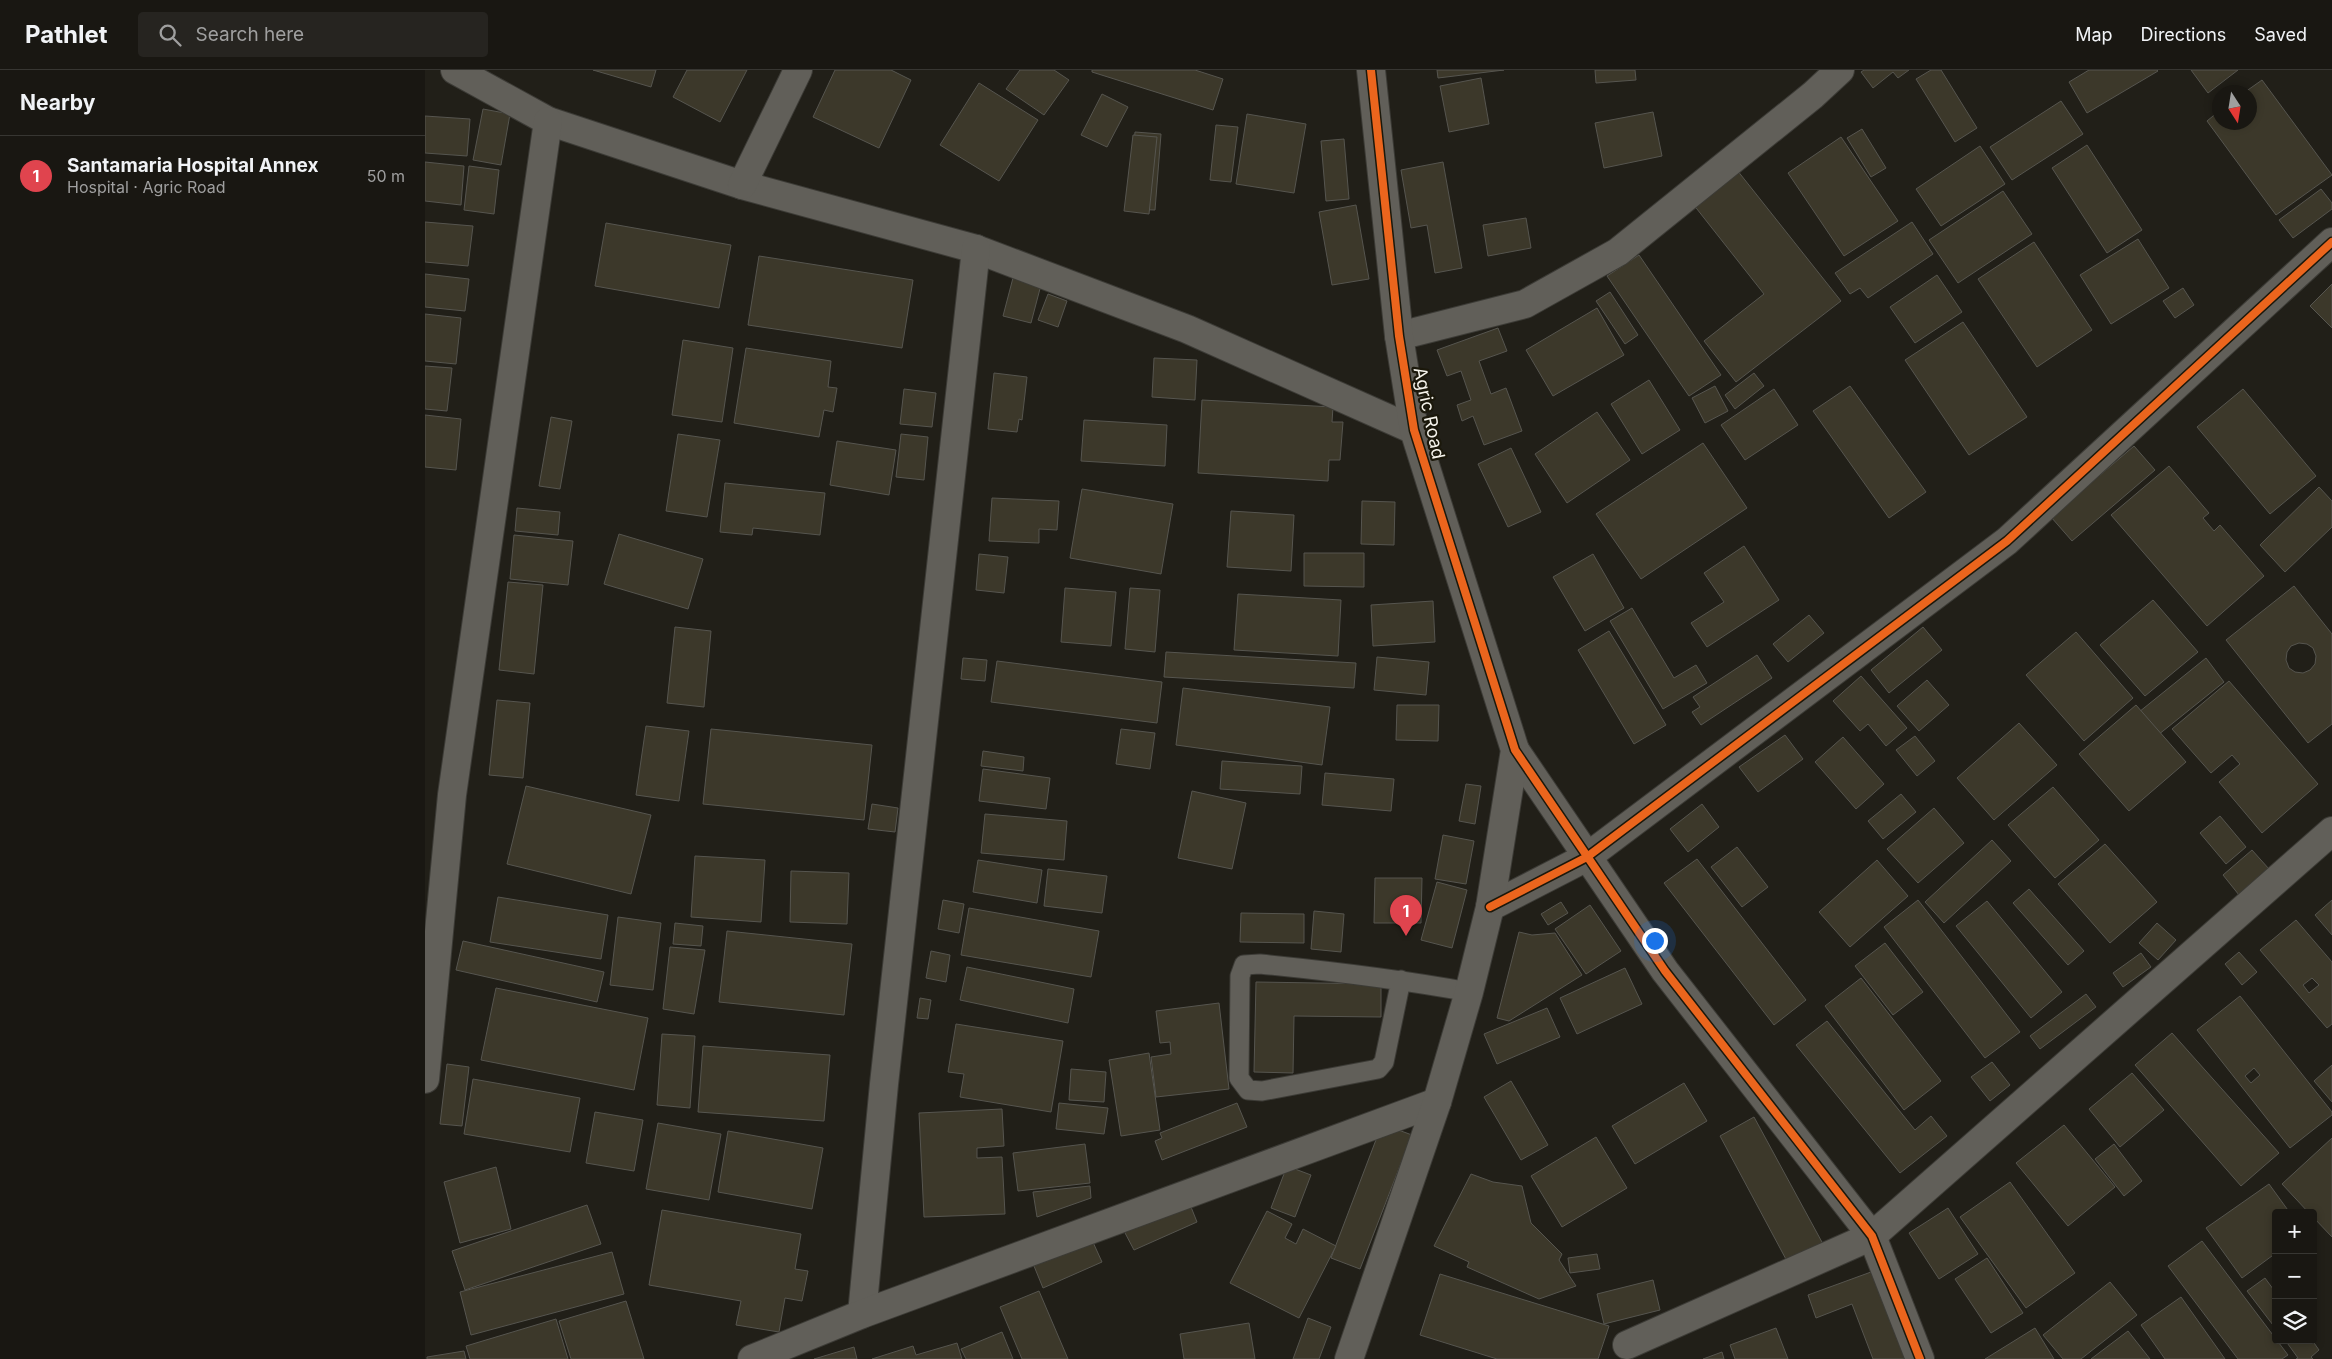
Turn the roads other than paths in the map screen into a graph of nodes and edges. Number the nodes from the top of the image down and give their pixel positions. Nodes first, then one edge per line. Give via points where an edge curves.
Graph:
1 (455, 70) edge
2 (798, 70) edge
3 (1371, 70) edge
4 (1841, 70) edge
5 (1812, 82) edge
6 (548, 121) junction
7 (742, 185) junction
8 (2332, 242) edge
9 (977, 250) junction
10 (1399, 336) junction
11 (1414, 430) junction
12 (1515, 750) junction
13 (2332, 831) edge
14 (1587, 857) junction
15 (1491, 907) junction
16 (1401, 980) junction
17 (1469, 992) junction
18 (425, 1079) edge
19 (1437, 1102) junction
20 (1872, 1236) junction
21 (862, 1314) junction
22 (1627, 1346) dead end
23 (752, 1359) edge
24 (1349, 1359) edge
25 (1920, 1359) edge

1 - 6 street
2 - 7 street
3 - 10 street, Agric Road
4 - 5 street
5 - 10 street via 1618,252 1525,304
6 - 7 street
6 - 18 street via 452,795
7 - 9 street
8 - 14 street via 2007,541
9 - 11 street via 1187,330
9 - 21 street via 884,1084
10 - 11 street, Agric Road
11 - 12 street, Agric Road
12 - 14 street
12 - 15 street
13 - 20 street
14 - 15 street
14 - 20 street via 1665,972
15 - 17 street
16 - 16 lane via 1384,1062 1378,1069 1262,1090 1248,1090 1239,1078 1240,976 1244,965 1365,974
16 - 17 lane
17 - 19 street
19 - 21 street
19 - 24 street
20 - 22 street
20 - 25 street
21 - 23 street

